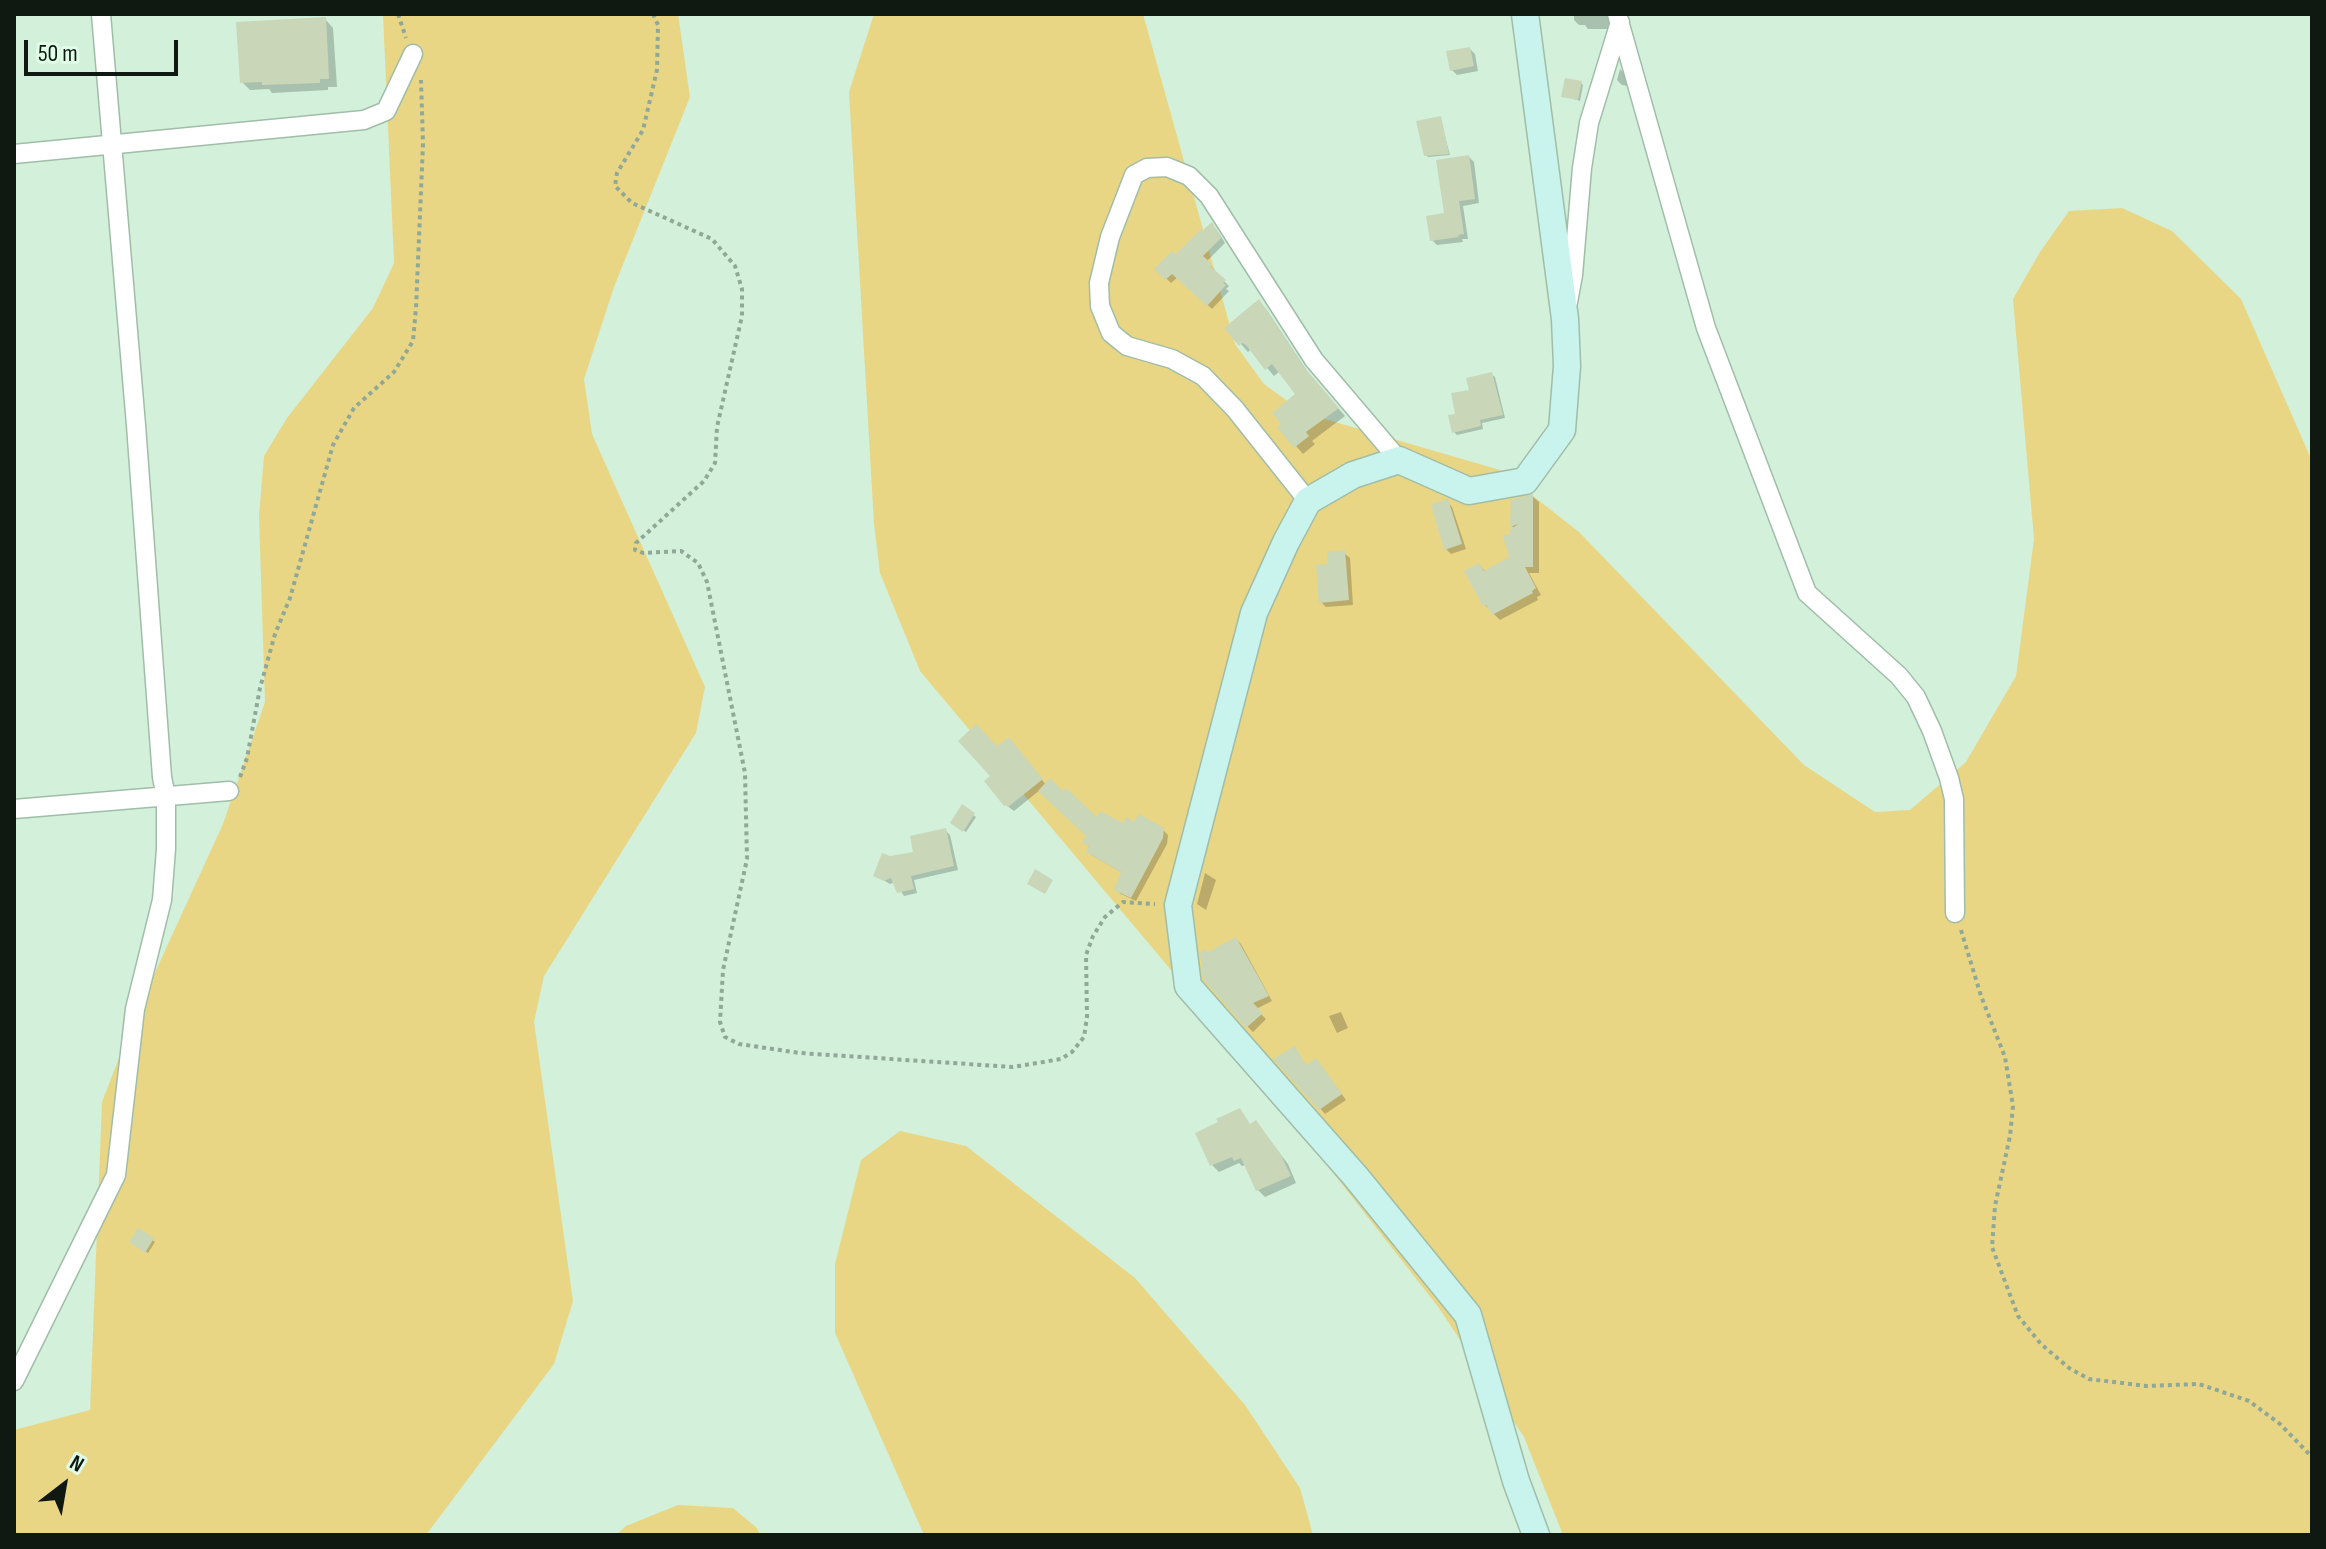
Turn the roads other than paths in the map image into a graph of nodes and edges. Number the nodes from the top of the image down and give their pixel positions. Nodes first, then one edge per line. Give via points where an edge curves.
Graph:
1 (101, 14) edge
2 (1525, 14) edge
3 (1622, 17) edge
4 (413, 54) road end
5 (111, 146) junction
6 (14, 154) edge
7 (1565, 319) junction
8 (1399, 460) junction
9 (1308, 501) junction
10 (229, 791) road end
11 (166, 797) junction
12 (14, 809) edge
13 (1955, 913) road end
14 (14, 1381) edge
15 (1536, 1535) edge

1 - 5 street
2 - 7 street
3 - 7 street via 1589,123
3 - 13 street via 1706,328 1807,593 1899,676 1932,731 1954,799
4 - 5 street via 386,111 364,120
5 - 6 street
5 - 11 street
7 - 8 street via 1562,430 1525,481 1469,491
8 - 9 street via 1353,475
8 - 9 street via 1314,360 1209,196 1189,176 1167,167 1147,168 1134,175 1099,283 1100,306 1111,333 1127,346 1172,359 1203,376
9 - 15 street via 1254,613 1178,905 1188,986 1356,1177 1468,1315
10 - 11 street
11 - 12 street
11 - 14 street via 162,900 135,1009 116,1175

